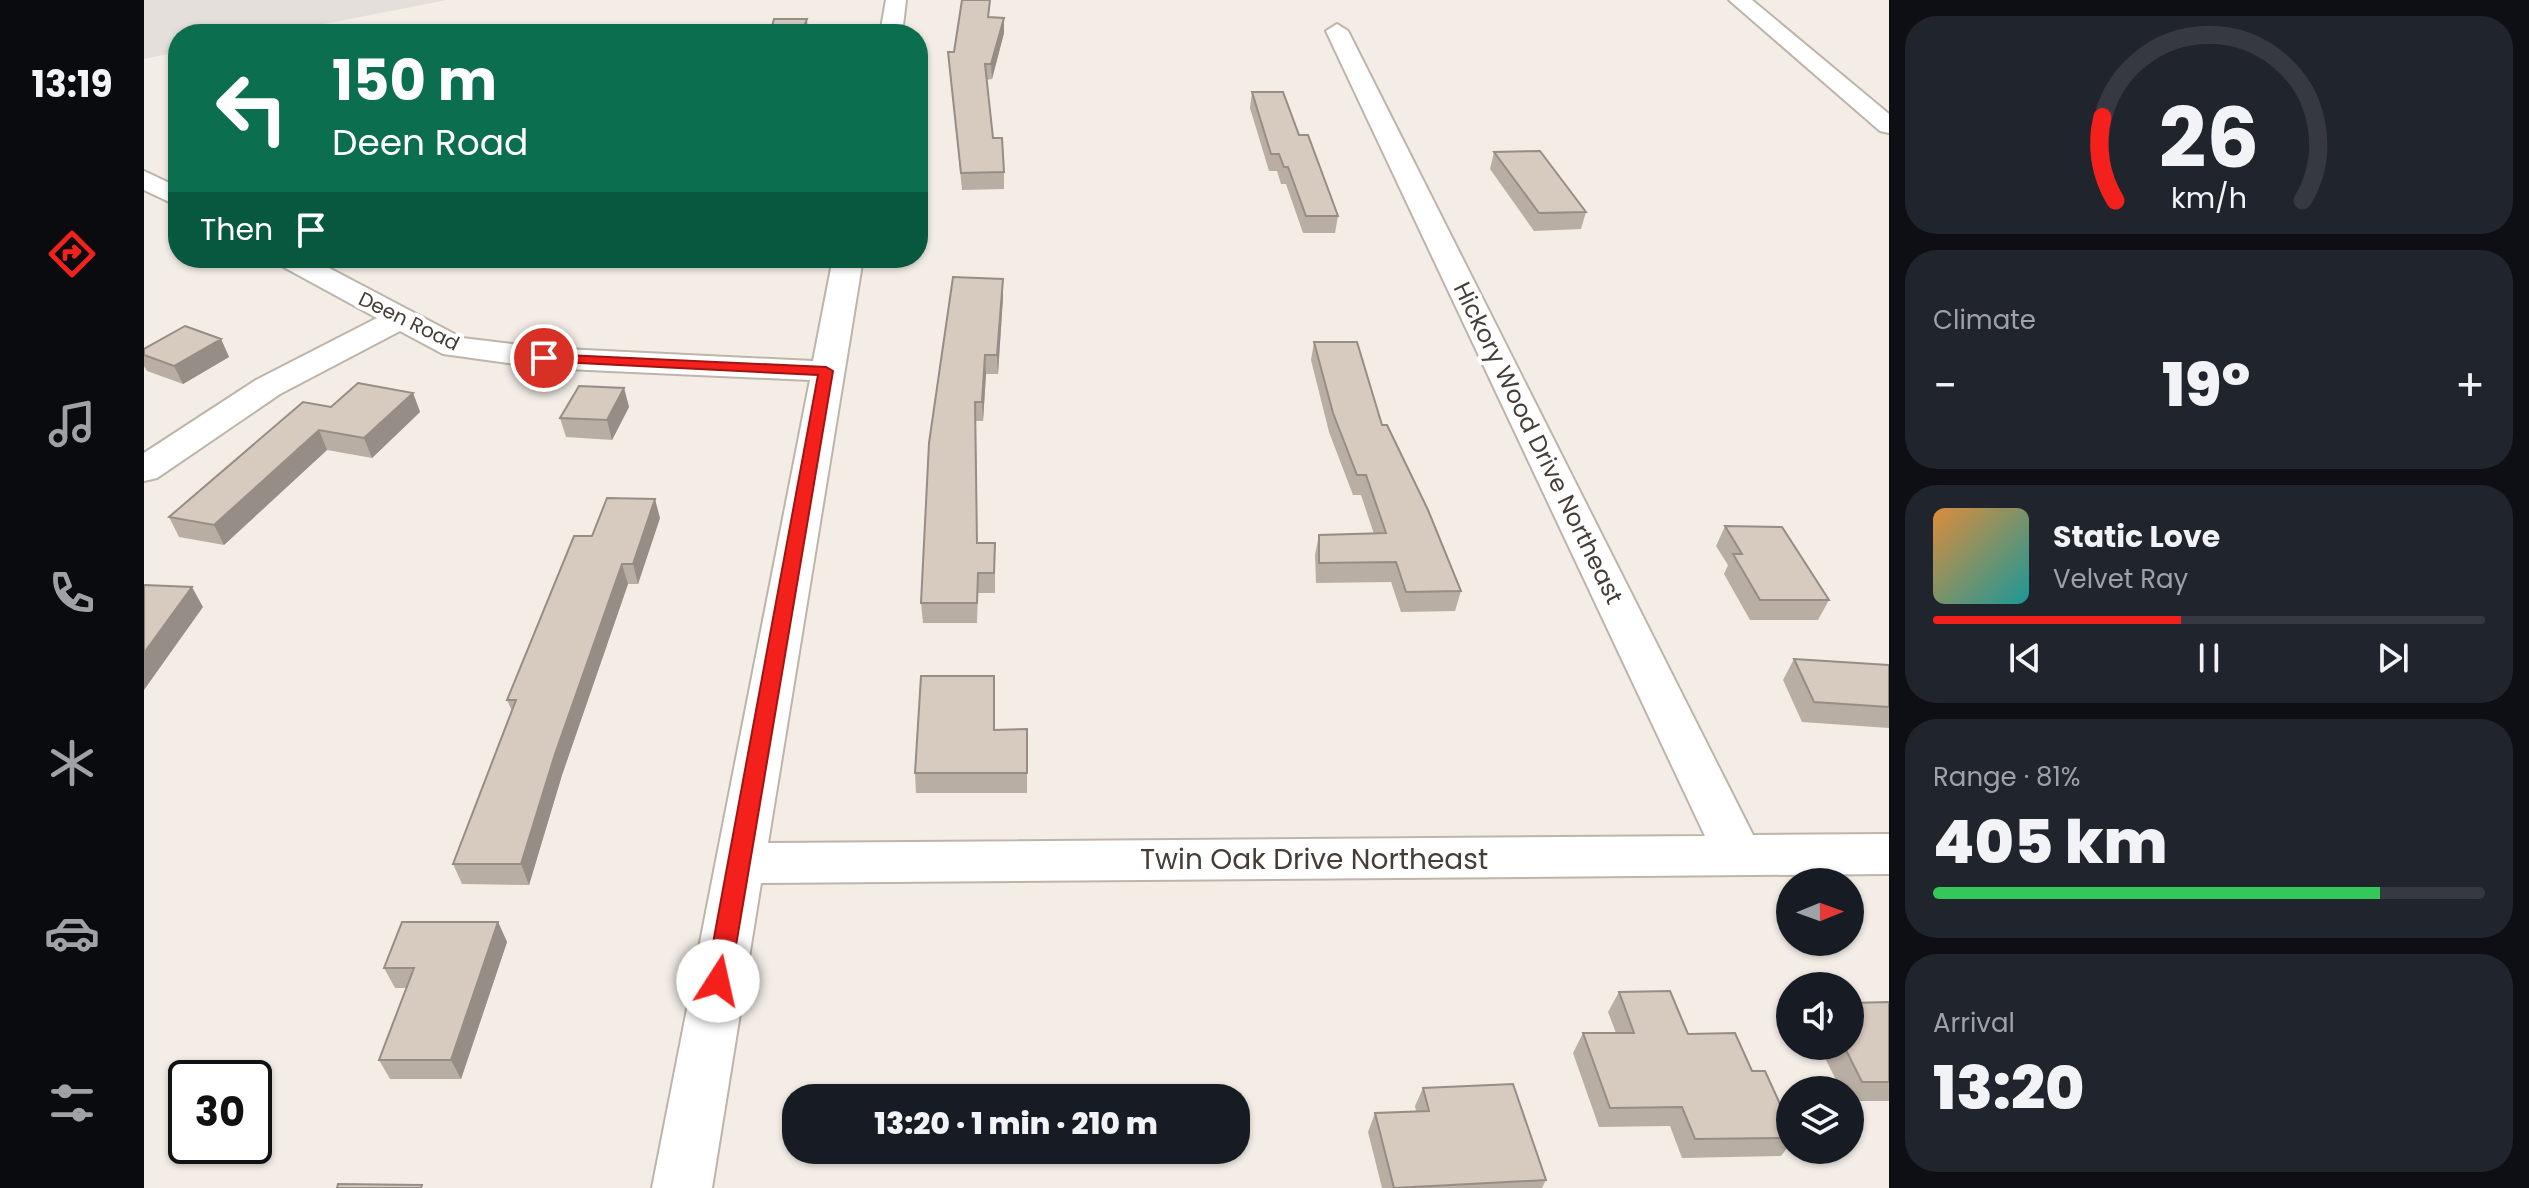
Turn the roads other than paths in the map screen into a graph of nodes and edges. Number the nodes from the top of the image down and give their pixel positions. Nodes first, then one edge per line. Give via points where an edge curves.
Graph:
1 (896, 0) edge
2 (1739, 0) edge
3 (893, 24) edge
4 (1337, 31) dead end
5 (1889, 126) edge
6 (144, 179) edge
7 (168, 192) edge
8 (306, 268) edge
9 (846, 268) edge
10 (400, 319) junction
11 (826, 371) junction
12 (144, 470) edge
13 (1889, 854) edge
14 (1739, 856) junction
15 (739, 863) junction
16 (682, 1188) edge

1 - 3 street
2 - 5 street
4 - 14 street, Hickory Wood Drive Northeast
6 - 7 street
8 - 10 street, Deen Road
9 - 11 street
10 - 11 street, Deen Road via 454,347 474,351
10 - 12 street via 236,408
11 - 15 street
13 - 14 street, Twin Oak Drive Northeast
14 - 15 street, Twin Oak Drive Northeast
15 - 16 street

